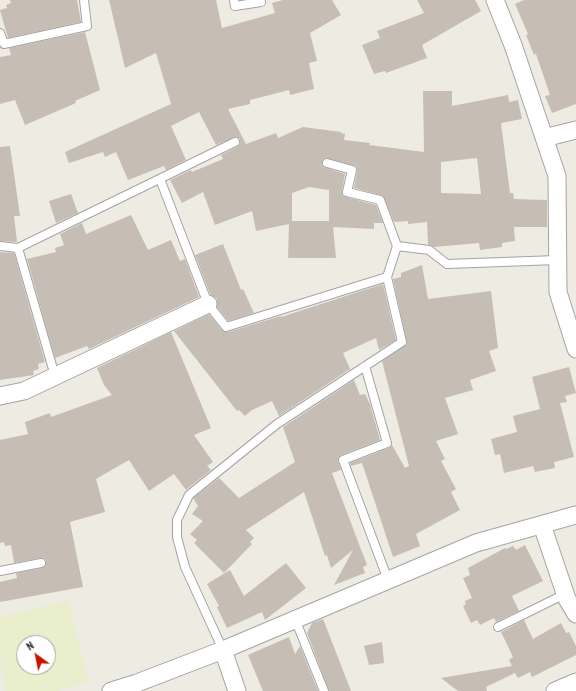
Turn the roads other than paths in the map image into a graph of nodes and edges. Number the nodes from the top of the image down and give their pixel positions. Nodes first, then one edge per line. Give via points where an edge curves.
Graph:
1 (84, 0) edge
2 (234, 0) edge
3 (496, 0) edge
4 (261, 2) dead end
5 (0, 33) edge
6 (576, 130) edge
7 (544, 138) junction
8 (235, 142) dead end
9 (327, 163) dead end
10 (160, 179) junction
11 (0, 246) edge
12 (397, 246) junction
13 (18, 248) junction
14 (557, 260) junction
15 (387, 276) junction
16 (208, 304) junction
17 (576, 349) edge
18 (365, 366) junction
19 (55, 376) junction
20 (0, 396) edge
21 (576, 515) edge
22 (542, 525) junction
23 (41, 563) dead end
24 (0, 571) edge
25 (388, 580) junction
26 (565, 594) junction
27 (576, 614) edge
28 (295, 619) junction
29 (498, 627) dead end
30 (223, 650) junction
31 (576, 682) edge
32 (138, 687) edge
33 (111, 691) edge
34 (237, 691) edge
35 (324, 691) edge
36 (555, 691) edge

1 - 5 lane via 87,26 4,44
2 - 4 lane via 235,6
3 - 7 street
6 - 7 street
7 - 14 street via 557,176
8 - 10 lane
9 - 12 lane via 352,170 347,192 380,200
10 - 13 lane
10 - 16 lane
11 - 13 lane
12 - 14 lane via 429,250 447,264
12 - 15 lane
13 - 19 lane
14 - 17 street via 558,292
15 - 16 lane via 226,327
15 - 18 lane via 402,342
16 - 19 street
18 - 25 lane via 387,443 343,460
18 - 30 lane via 277,424 189,495 177,520 177,537 185,567
19 - 20 street via 24,391
21 - 22 street
22 - 25 street via 476,543
22 - 26 street
23 - 24 lane
25 - 28 street
26 - 27 street
26 - 29 lane
28 - 30 street
28 - 35 lane
30 - 32 street
30 - 34 street
31 - 36 street
32 - 33 street

